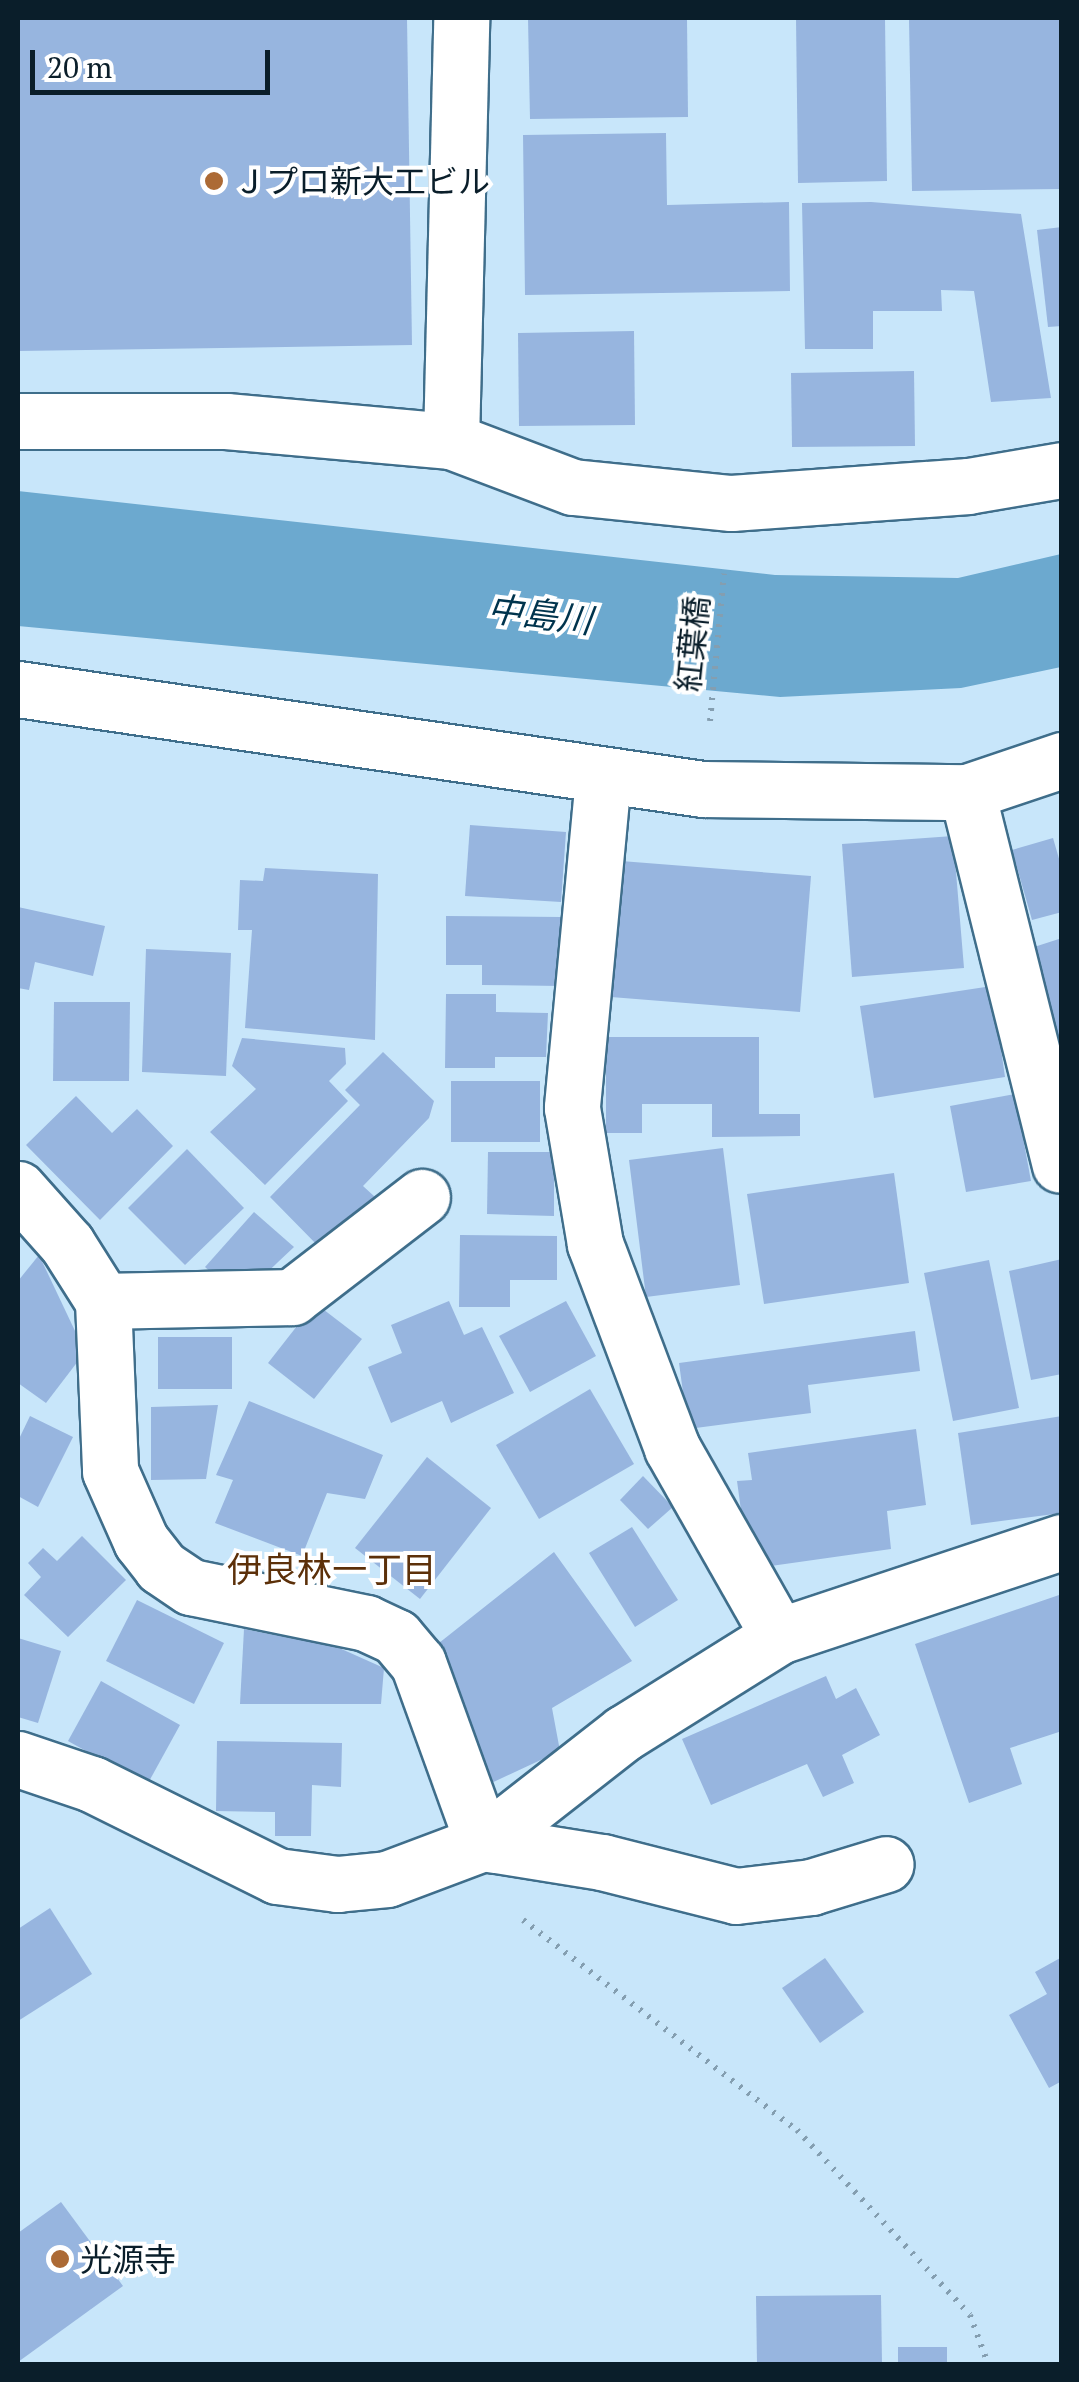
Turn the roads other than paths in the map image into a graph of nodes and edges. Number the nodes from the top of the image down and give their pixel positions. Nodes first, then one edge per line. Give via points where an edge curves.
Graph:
1 (462, 18) edge
2 (18, 421) edge
3 (450, 441) junction
4 (1062, 470) edge
5 (18, 689) edge
6 (1062, 760) edge
7 (603, 778) junction
8 (967, 792) junction
9 (1060, 1165) edge
10 (18, 1189) edge
11 (422, 1197) dead end
12 (104, 1301) junction
13 (1062, 1542) edge
14 (779, 1636) junction
15 (18, 1758) edge
16 (483, 1843) junction
17 (886, 1864) dead end

1 - 3 street
2 - 3 street via 226,421
3 - 4 street via 574,488 731,504 968,486
5 - 7 street
6 - 8 street
7 - 8 street via 703,789
7 - 14 street via 572,1108 595,1244 672,1448
8 - 9 street
10 - 12 street via 67,1244
11 - 12 street via 292,1297
12 - 16 street via 110,1471 140,1541 161,1567 191,1587 366,1623 396,1638 418,1663
13 - 14 street
14 - 16 street via 624,1734
15 - 16 street via 92,1784 277,1876 337,1884 388,1879
16 - 17 street via 602,1862 736,1896 811,1887

